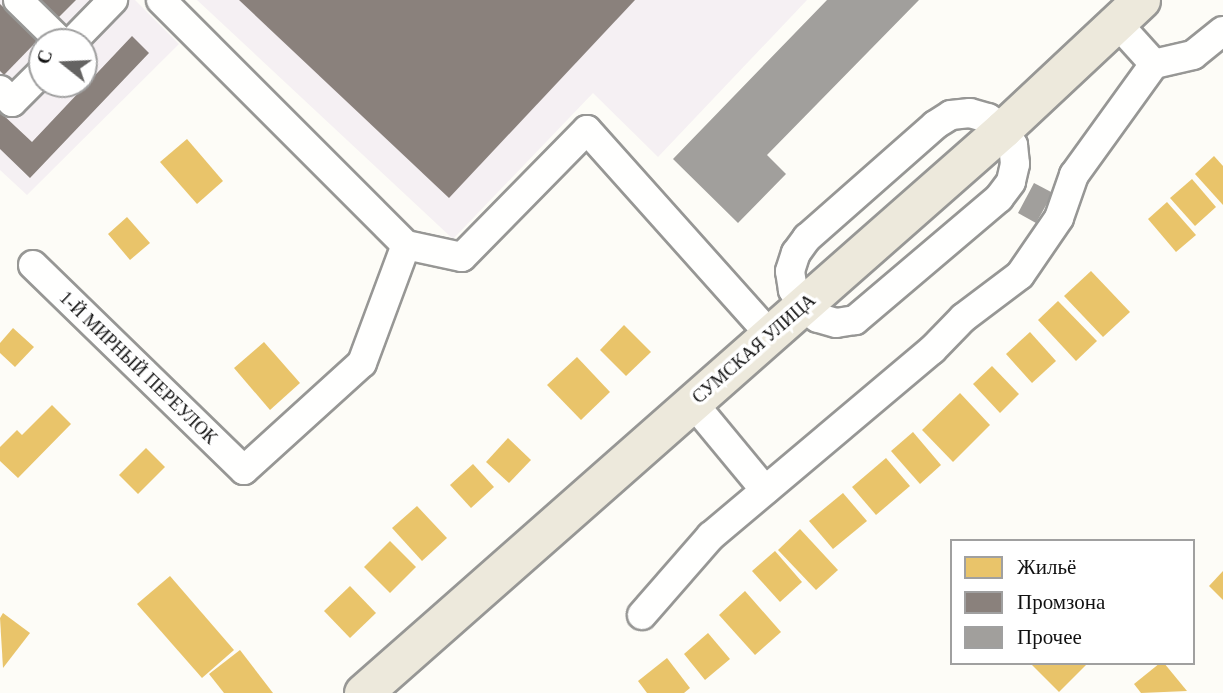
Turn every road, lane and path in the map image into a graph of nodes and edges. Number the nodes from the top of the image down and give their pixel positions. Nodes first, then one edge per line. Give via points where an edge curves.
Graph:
1 (18, 0) edge
2 (113, 0) edge
3 (161, 0) edge
4 (1129, 11) edge
5 (47, 28) edge
6 (86, 28) edge
7 (1223, 31) edge
8 (1154, 64) junction
9 (28, 86) edge
10 (0, 90) edge
11 (1003, 129) junction
12 (405, 245) junction
13 (33, 265) dead end
14 (803, 306) junction
15 (770, 335) junction
16 (693, 403) junction
17 (765, 490) junction
18 (642, 615) dead end
19 (363, 693) edge

1 - 5 street
2 - 6 street
3 - 12 street
4 - 8 street
4 - 11 main road, СУМСКАЯ УЛИЦА
7 - 8 street via 1194,55
8 - 17 street via 1074,175 1059,218 1020,275 963,318 932,350
9 - 10 street via 12,102
11 - 14 main road, СУМСКАЯ УЛИЦА
11 - 14 street via 979,115 951,115 807,238 790,271 793,290
11 - 14 street via 1013,145 1015,164 1011,182 999,198 855,320 827,320
12 - 13 street, 1-Й МИРНЫЙ ПЕРЕУЛОК via 362,363 244,470
12 - 15 street via 462,257 587,130
14 - 15 main road, СУМСКАЯ УЛИЦА
15 - 16 main road, СУМСКАЯ УЛИЦА
16 - 17 street
16 - 19 main road, СУМСКАЯ УЛИЦА
17 - 18 street via 711,536

